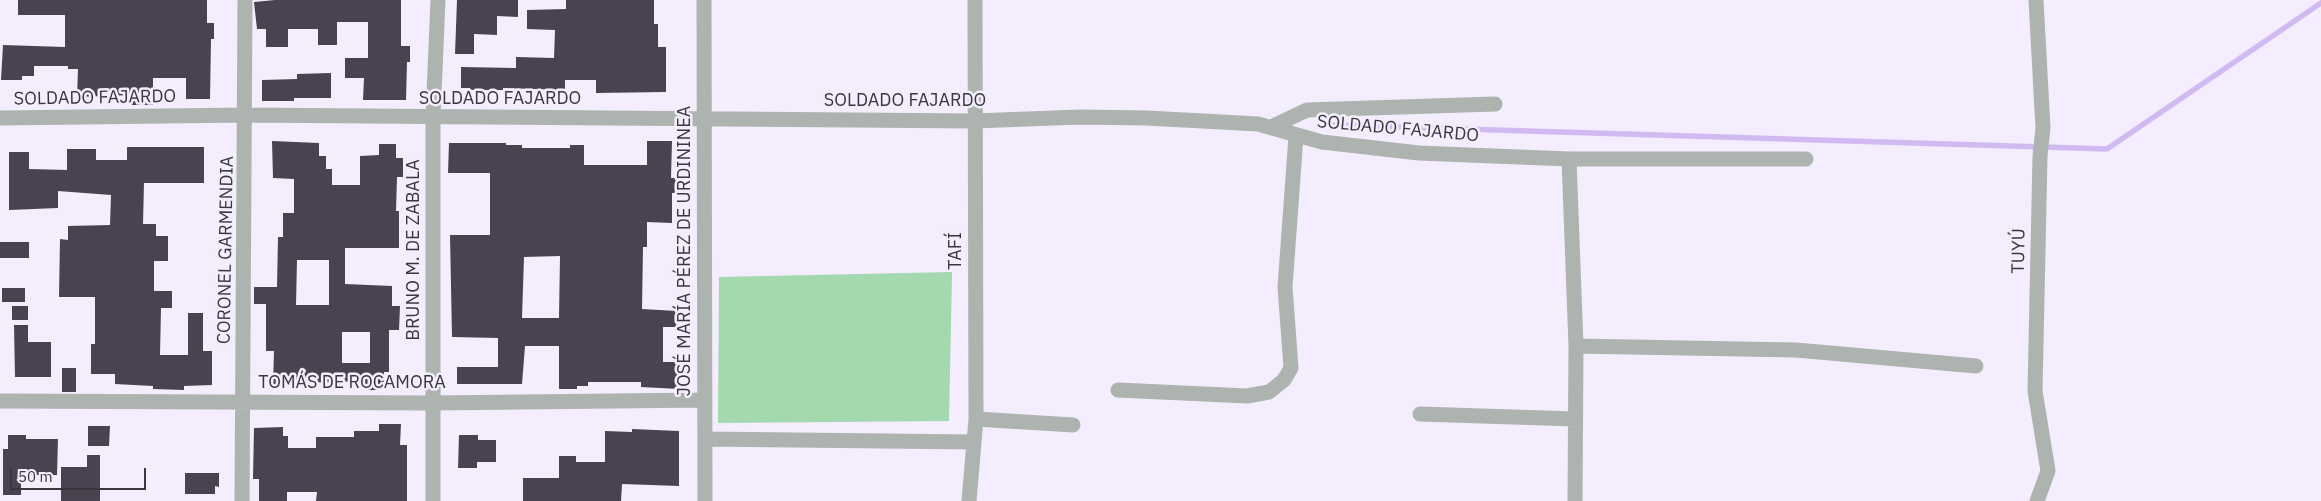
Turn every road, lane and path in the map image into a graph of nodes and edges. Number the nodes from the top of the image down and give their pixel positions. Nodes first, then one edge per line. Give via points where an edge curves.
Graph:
1 (245, 0) edge
2 (438, 0) edge
3 (704, 0) edge
4 (975, 0) edge
5 (2036, 0) edge
6 (1495, 104) dead end
7 (246, 115) junction
8 (433, 117) junction
9 (0, 118) edge
10 (704, 118) junction
11 (974, 121) junction
12 (1271, 127) junction
13 (1296, 136) junction
14 (1569, 159) junction
15 (1806, 159) dead end
16 (1576, 346) junction
17 (1976, 366) dead end
18 (1118, 390) dead end
19 (704, 400) junction
20 (0, 401) edge
21 (243, 401) junction
22 (432, 402) junction
23 (1420, 414) dead end
24 (976, 419) junction
25 (1576, 419) junction
26 (1073, 425) dead end
27 (705, 439) junction
28 (973, 442) junction
29 (242, 501) edge
30 (433, 501) edge
31 (705, 501) edge
32 (969, 501) edge
33 (1576, 501) edge
34 (2038, 501) edge

1 - 7 street, CORONEL GARMENDIA
2 - 8 street, BRUNO M. DE ZABALA
3 - 10 street, JOSÉ MARÍA PÉREZ DE URDININEA
4 - 11 street, TAFÍ
5 - 34 street, TUYÚ via 2043,128 2035,391 2048,471
6 - 12 street via 1307,110
7 - 8 street, SOLDADO FAJARDO
7 - 9 street, SOLDADO FAJARDO
7 - 21 street, CORONEL GARMENDIA
8 - 10 street, SOLDADO FAJARDO
8 - 22 street, BRUNO M. DE ZABALA
10 - 11 street, SOLDADO FAJARDO
10 - 19 street, JOSÉ MARÍA PÉREZ DE URDININEA
11 - 12 street, SOLDADO FAJARDO via 1147,118
11 - 24 street, TAFÍ
12 - 13 street, SOLDADO FAJARDO
13 - 14 street, SOLDADO FAJARDO via 1419,153
13 - 18 street via 1285,287 1292,355 1291,368 1284,380 1268,392 1247,396
14 - 15 street, SOLDADO FAJARDO
14 - 16 street
16 - 17 street via 1796,350
16 - 25 street
19 - 22 street, TOMÁS DE ROCAMORA
19 - 27 street, JOSÉ MARÍA PÉREZ DE URDININEA
20 - 21 street, TOMÁS DE ROCAMORA
21 - 22 street, TOMÁS DE ROCAMORA
21 - 29 street, CORONEL GARMENDIA
22 - 30 street, BRUNO M. DE ZABALA
23 - 25 street
24 - 26 street
24 - 28 street, TAFÍ
25 - 33 street
27 - 28 street
27 - 31 street, JOSÉ MARÍA PÉREZ DE URDININEA
28 - 32 street, TAFÍ

